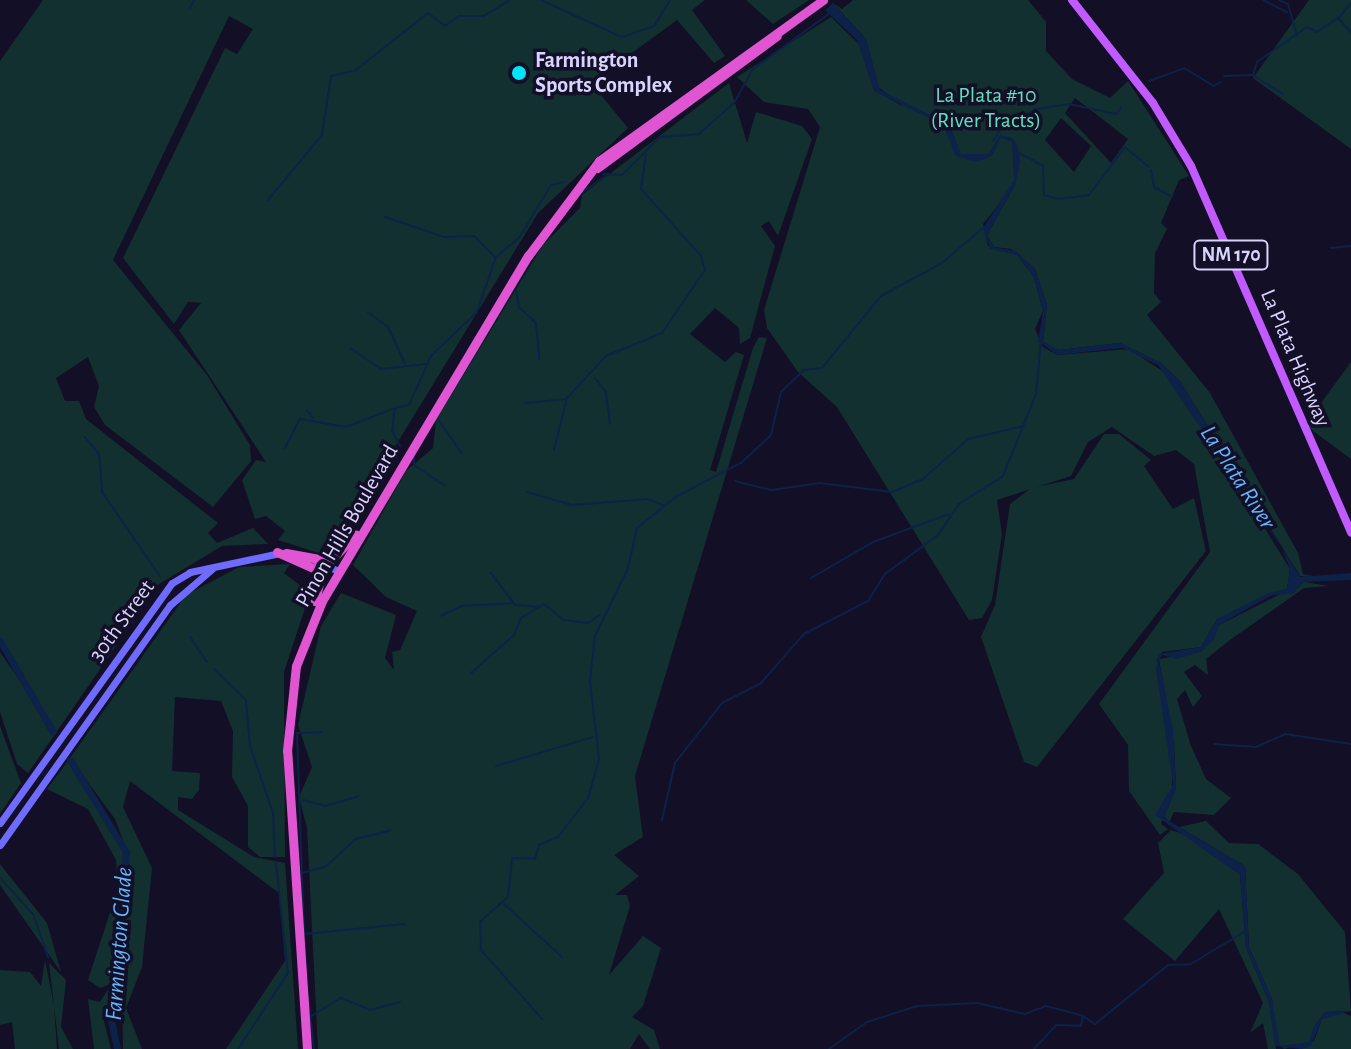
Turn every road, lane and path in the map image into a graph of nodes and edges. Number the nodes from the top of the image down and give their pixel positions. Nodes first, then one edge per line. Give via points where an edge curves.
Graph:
1 (823, 0) edge
2 (1072, 0) edge
3 (402, 469) junction
4 (1351, 533) edge
5 (282, 553) junction
6 (214, 567) junction
7 (338, 571) junction
8 (298, 660) junction
9 (0, 823) edge
10 (0, 845) edge
11 (307, 1049) edge

1 - 3 highway, Pinon Hills Boulevard via 597,168 528,256
2 - 4 main road, La Plata Highway / NM 170 via 1148,95 1191,166
3 - 5 highway via 336,558
3 - 7 highway, Pinon Hills Boulevard
5 - 6 main road, 30th Street
5 - 7 main road
5 - 8 highway via 324,575
6 - 9 main road, 30th Street via 180,577 156,601
6 - 10 main road via 170,605
7 - 8 highway, Pinon Hills Boulevard
8 - 11 highway, Pinon Hills Boulevard via 287,751

